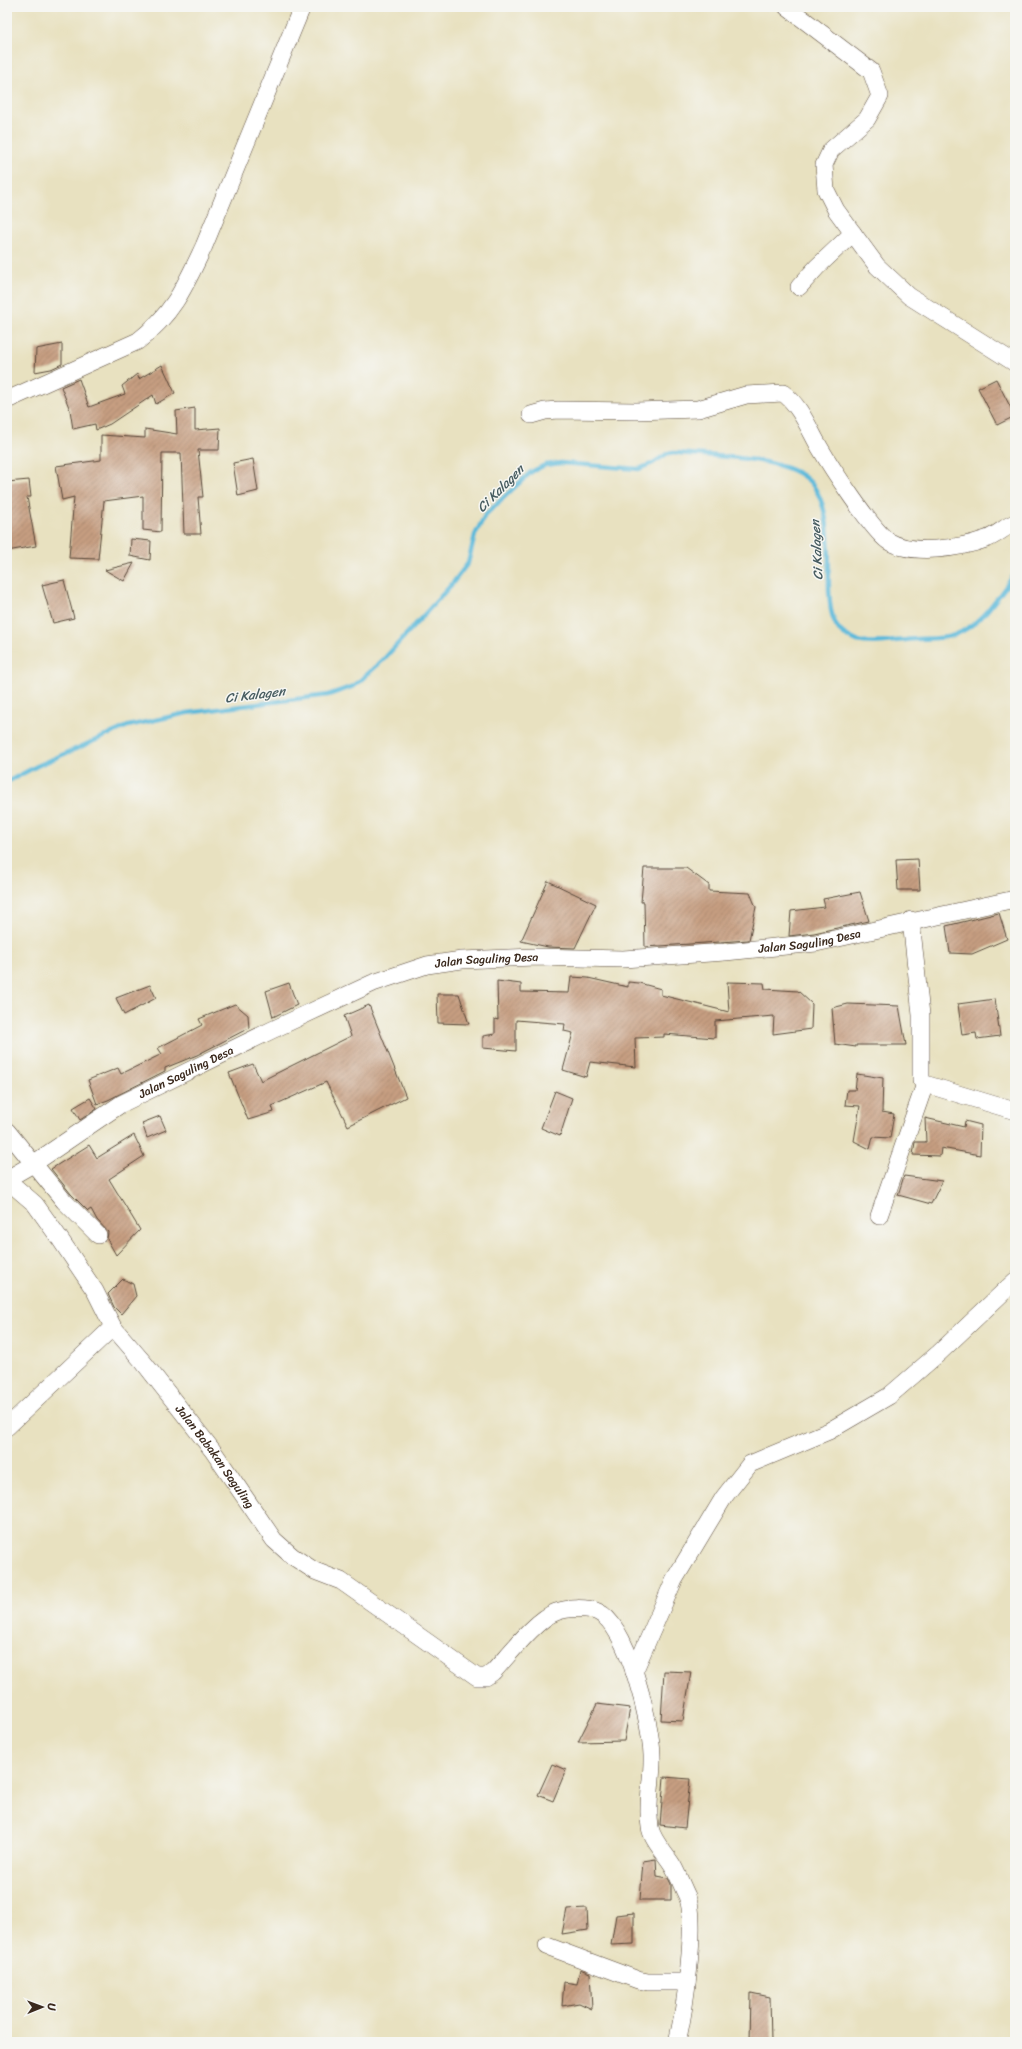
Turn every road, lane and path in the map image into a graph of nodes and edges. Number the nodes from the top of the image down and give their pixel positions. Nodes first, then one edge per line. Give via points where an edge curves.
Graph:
1 (302, 7) edge
2 (787, 7) edge
3 (853, 233) junction
4 (799, 287) dead end
5 (1015, 363) edge
6 (7, 400) edge
7 (531, 415) dead end
8 (1015, 523) edge
9 (1015, 899) edge
10 (911, 920) junction
11 (925, 1084) junction
12 (1015, 1111) edge
13 (7, 1131) edge
14 (33, 1164) junction
15 (7, 1180) edge
16 (879, 1216) dead end
17 (98, 1235) dead end
18 (1015, 1281) edge
19 (113, 1327) junction
20 (7, 1427) edge
21 (634, 1672) junction
22 (547, 1946) dead end
23 (687, 1982) junction
24 (677, 2042) edge

1 - 6 street via 204,246 186,285 172,307 156,327 138,341
2 - 3 street via 871,71 878,86 880,96 867,119 831,150 824,165 826,190 836,210
3 - 4 street
3 - 5 street via 877,266 909,296
7 - 8 street via 558,410 698,409 746,395 783,393 795,405 822,453 888,541 912,548 946,548 985,539
9 - 10 street, Jalan Saguling Desa
10 - 11 street via 921,1015 920,1078
10 - 14 street, Jalan Saguling Desa via 816,943 725,952 623,959 506,958 427,965 366,986 121,1104
11 - 12 street
11 - 16 street
13 - 14 street
14 - 15 street, Jalan Saguling Desa
14 - 17 street via 64,1201
15 - 19 street, Jalan Babakan Saguling via 35,1204 95,1291
18 - 21 street via 889,1396 828,1431 750,1464 724,1497 674,1580
19 - 20 street
19 - 21 street, Jalan Babakan Saguling via 213,1451 274,1540 292,1556 315,1571 341,1581 477,1677 486,1677 493,1672 541,1620 556,1612 577,1609 598,1612 609,1621 621,1636
21 - 23 street via 648,1721 652,1755 650,1828 673,1866 688,1898 691,1932
22 - 23 street via 638,1980
23 - 24 street via 683,2020

